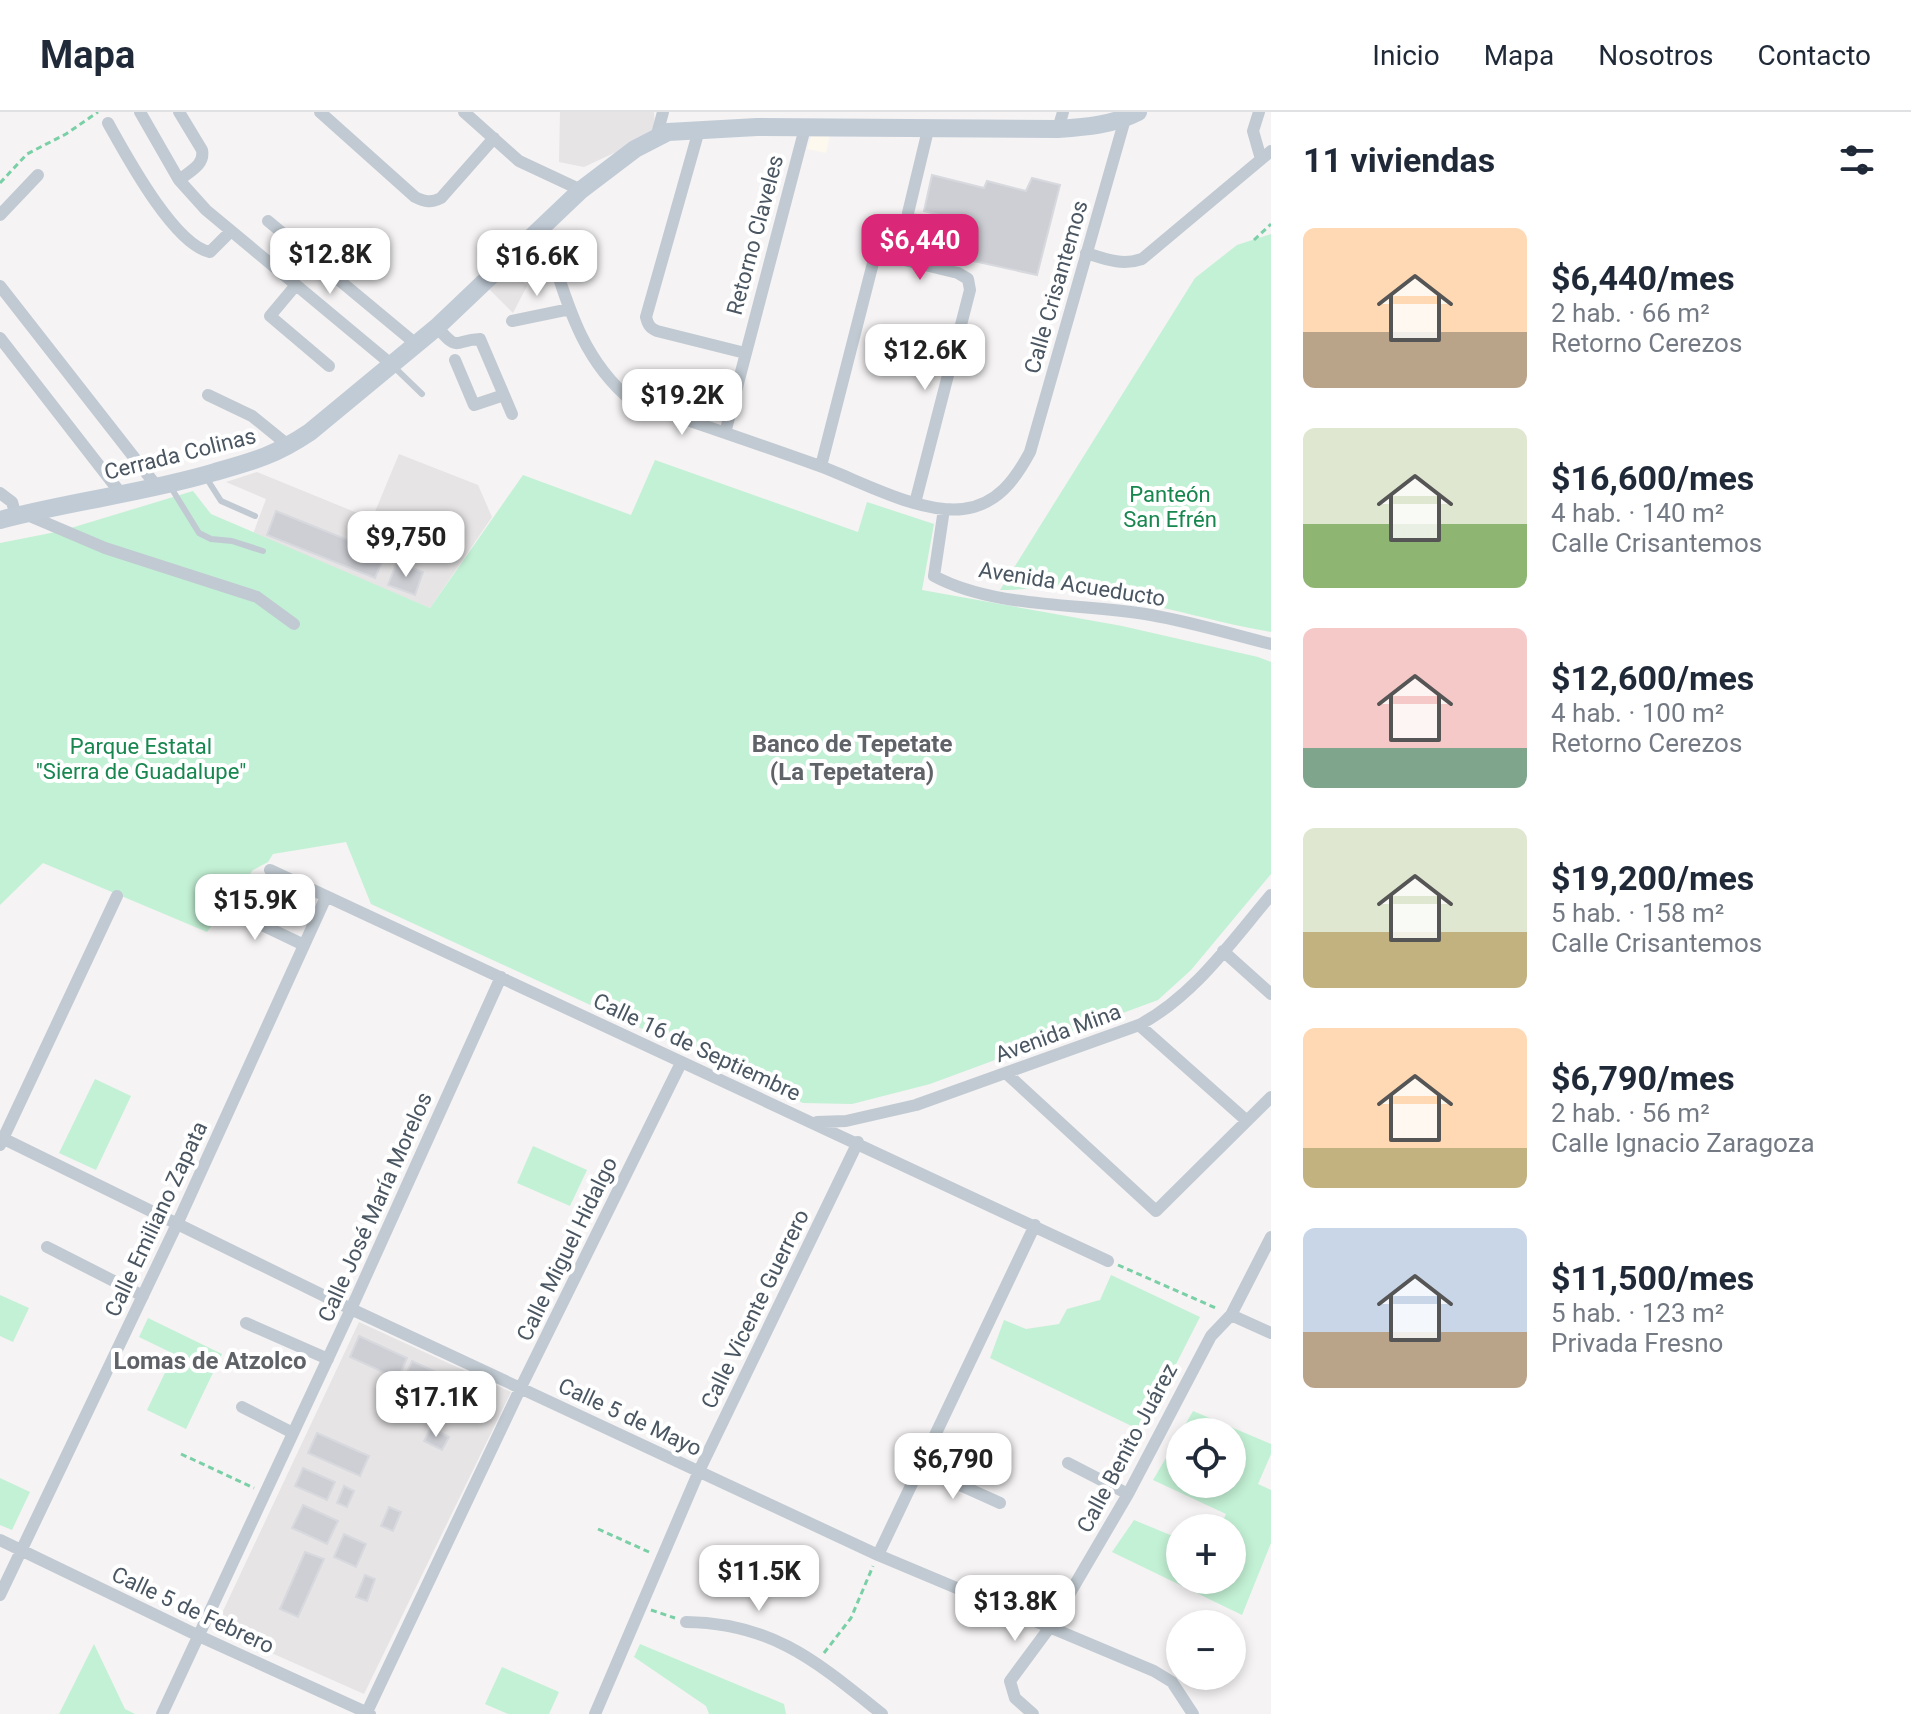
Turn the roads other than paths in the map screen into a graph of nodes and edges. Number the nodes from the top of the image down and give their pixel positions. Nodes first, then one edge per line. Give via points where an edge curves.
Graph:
1 (140, 112) edge
2 (179, 112) edge
3 (320, 112) edge
4 (464, 112) edge
5 (663, 112) edge
6 (1259, 112) edge
7 (1132, 116) edge
8 (760, 119) edge
9 (956, 120) edge
10 (1060, 121) edge
11 (108, 123) dead end
12 (805, 128) junction
13 (699, 130) junction
14 (928, 130) junction
15 (494, 138) junction
16 (656, 138) junction
17 (1266, 155) edge
18 (38, 175) dead end
19 (179, 180) junction
20 (581, 190) junction
21 (908, 213) dead end
22 (0, 215) edge
23 (268, 221) dead end
24 (543, 229) junction
25 (231, 231) junction
26 (1086, 253) junction
27 (296, 285) junction
28 (0, 286) edge
29 (570, 309) junction
30 (512, 321) dead end
31 (437, 327) junction
32 (0, 338) edge
33 (416, 344) junction
34 (745, 353) junction
35 (455, 360) dead end
36 (391, 364) junction
37 (329, 366) dead end
38 (422, 394) dead end
39 (208, 395) dead end
40 (504, 395) junction
41 (512, 414) dead end
42 (725, 433) junction
43 (289, 446) junction
44 (821, 466) junction
45 (205, 475) junction
46 (164, 487) junction
47 (0, 493) edge
48 (122, 495) junction
49 (915, 503) junction
50 (944, 509) junction
51 (14, 516) edge
52 (255, 516) dead end
53 (263, 551) dead end
54 (294, 624) dead end
55 (1271, 644) edge
56 (270, 870) dead end
57 (1271, 895) edge
58 (117, 896) dead end
59 (326, 897) junction
60 (222, 906) dead end
61 (304, 945) junction
62 (1223, 951) junction
63 (501, 977) junction
64 (1271, 994) edge
65 (1139, 1025) junction
66 (681, 1063) junction
67 (1007, 1074) junction
68 (1271, 1097) edge
69 (1247, 1121) junction
70 (811, 1122) junction
71 (1, 1140) edge
72 (858, 1142) junction
73 (178, 1222) junction
74 (1035, 1225) junction
75 (1271, 1237) edge
76 (47, 1247) dead end
77 (1108, 1261) road end
78 (143, 1296) junction
79 (351, 1309) junction
80 (1231, 1315) junction
81 (246, 1323) dead end
82 (1271, 1333) edge
83 (328, 1359) junction
84 (521, 1387) junction
85 (242, 1407) dead end
86 (293, 1433) junction
87 (1068, 1463) dead end
88 (920, 1467) junction
89 (699, 1471) junction
90 (1128, 1494) junction
91 (1000, 1503) dead end
92 (0, 1540) edge
93 (23, 1551) junction
94 (878, 1555) junction
95 (0, 1595) edge
96 (686, 1622) road end
97 (1050, 1627) junction
98 (199, 1636) junction
99 (162, 1714) edge
100 (368, 1714) edge
101 (595, 1714) edge
102 (882, 1714) edge
103 (1033, 1714) edge
104 (1193, 1714) edge

1 - 19 street
2 - 19 street via 203,157
3 - 15 street via 423,201 441,198
4 - 15 street
5 - 16 street
6 - 17 street via 1253,131
7 - 10 main road via 1092,127
7 - 26 street, Calle Crisantemos
8 - 12 main road
8 - 13 main road
9 - 10 main road
9 - 14 main road
11 - 25 street via 153,199 192,242 210,252
12 - 14 main road
12 - 34 street, Retorno Claveles
13 - 16 main road
13 - 34 street via 647,323 657,331
14 - 21 street
15 - 20 street via 519,161
16 - 20 main road, Cerrada Colinas
17 - 26 street via 1142,259 1119,262
18 - 22 street
19 - 25 street
20 - 24 main road, Cerrada Colinas
23 - 33 street
24 - 29 street, Calle Crisantemos
24 - 31 main road, Cerrada Colinas
25 - 27 street
26 - 50 street, Calle Crisantemos via 1030,452 1019,473 985,503
27 - 36 street
27 - 37 street via 270,316
28 - 46 street
29 - 30 street
29 - 42 street, Calle Crisantemos via 593,361 632,401
31 - 33 main road, Cerrada Colinas
31 - 40 street via 450,342 480,339
32 - 48 street
33 - 36 main road, Cerrada Colinas
34 - 42 street, Retorno Claveles
35 - 40 street via 474,405
36 - 38 lane
36 - 43 main road, Cerrada Colinas
39 - 43 street via 252,416
40 - 41 street
42 - 44 street, Calle Crisantemos
43 - 45 main road, Cerrada Colinas
44 - 49 street, Calle Crisantemos
44 - 49 street via 873,263 888,256 958,273 968,279 970,290
45 - 46 main road, Cerrada Colinas
45 - 52 lane via 221,501
46 - 48 main road, Cerrada Colinas
46 - 53 lane via 199,533
47 - 51 street via 12,502
48 - 51 main road, Cerrada Colinas
49 - 50 street, Calle Crisantemos
50 - 55 street, Avenida Acueducto via 934,576 951,585 1020,600 1151,615
51 - 54 street via 257,597
56 - 59 street, Calle 16 de Septiembre
57 - 62 street, Avenida Mina
58 - 71 street
59 - 61 street, Calle Emiliano Zapata
59 - 63 street, Calle 16 de Septiembre
60 - 61 street
61 - 73 street, Calle Emiliano Zapata
62 - 64 street
62 - 65 street, Avenida Mina via 1193,986
63 - 66 street, Calle 16 de Septiembre
63 - 79 street, Calle José María Morelos
65 - 67 street, Avenida Mina
65 - 69 street
66 - 70 street, Calle 16 de Septiembre
66 - 84 street, Calle Miguel Hidalgo
67 - 69 street via 1156,1211
67 - 70 street, Avenida Mina via 916,1105 846,1121
68 - 69 street
70 - 72 street, Calle 16 de Septiembre
71 - 73 street, Calle 5 de Mayo
72 - 74 street, Calle 16 de Septiembre
72 - 89 street, Calle Vicente Guerrero
73 - 78 street, Calle Emiliano Zapata
73 - 79 street, Calle 5 de Mayo
74 - 77 street, Calle 16 de Septiembre
74 - 88 street
75 - 80 street, Calle Benito Juárez
76 - 78 street
78 - 93 street, Calle Emiliano Zapata
79 - 83 street, Calle José María Morelos
79 - 84 street, Calle 5 de Mayo
80 - 82 street
80 - 90 street, Calle Benito Juárez via 1211,1336
81 - 83 street
83 - 86 street, Calle José María Morelos
84 - 89 street, Calle 5 de Mayo
84 - 100 street, Calle Miguel Hidalgo
85 - 86 street
86 - 98 street, Calle José María Morelos
87 - 90 street
88 - 91 street
88 - 94 street
89 - 94 street, Calle 5 de Mayo
89 - 101 street, Calle Vicente Guerrero
90 - 97 street, Calle Benito Juárez
92 - 93 street, Calle 5 de Febrero
93 - 95 street, Calle Emiliano Zapata
93 - 98 street, Calle 5 de Febrero
94 - 97 street, Calle 5 de Mayo
96 - 102 street via 717,1622 755,1631 817,1662
97 - 103 street, Calle Benito Juárez via 1010,1681 1015,1698
97 - 104 street, Calle 5 de Mayo via 1163,1676
98 - 99 street, Calle José María Morelos
98 - 100 street, Calle 5 de Febrero

